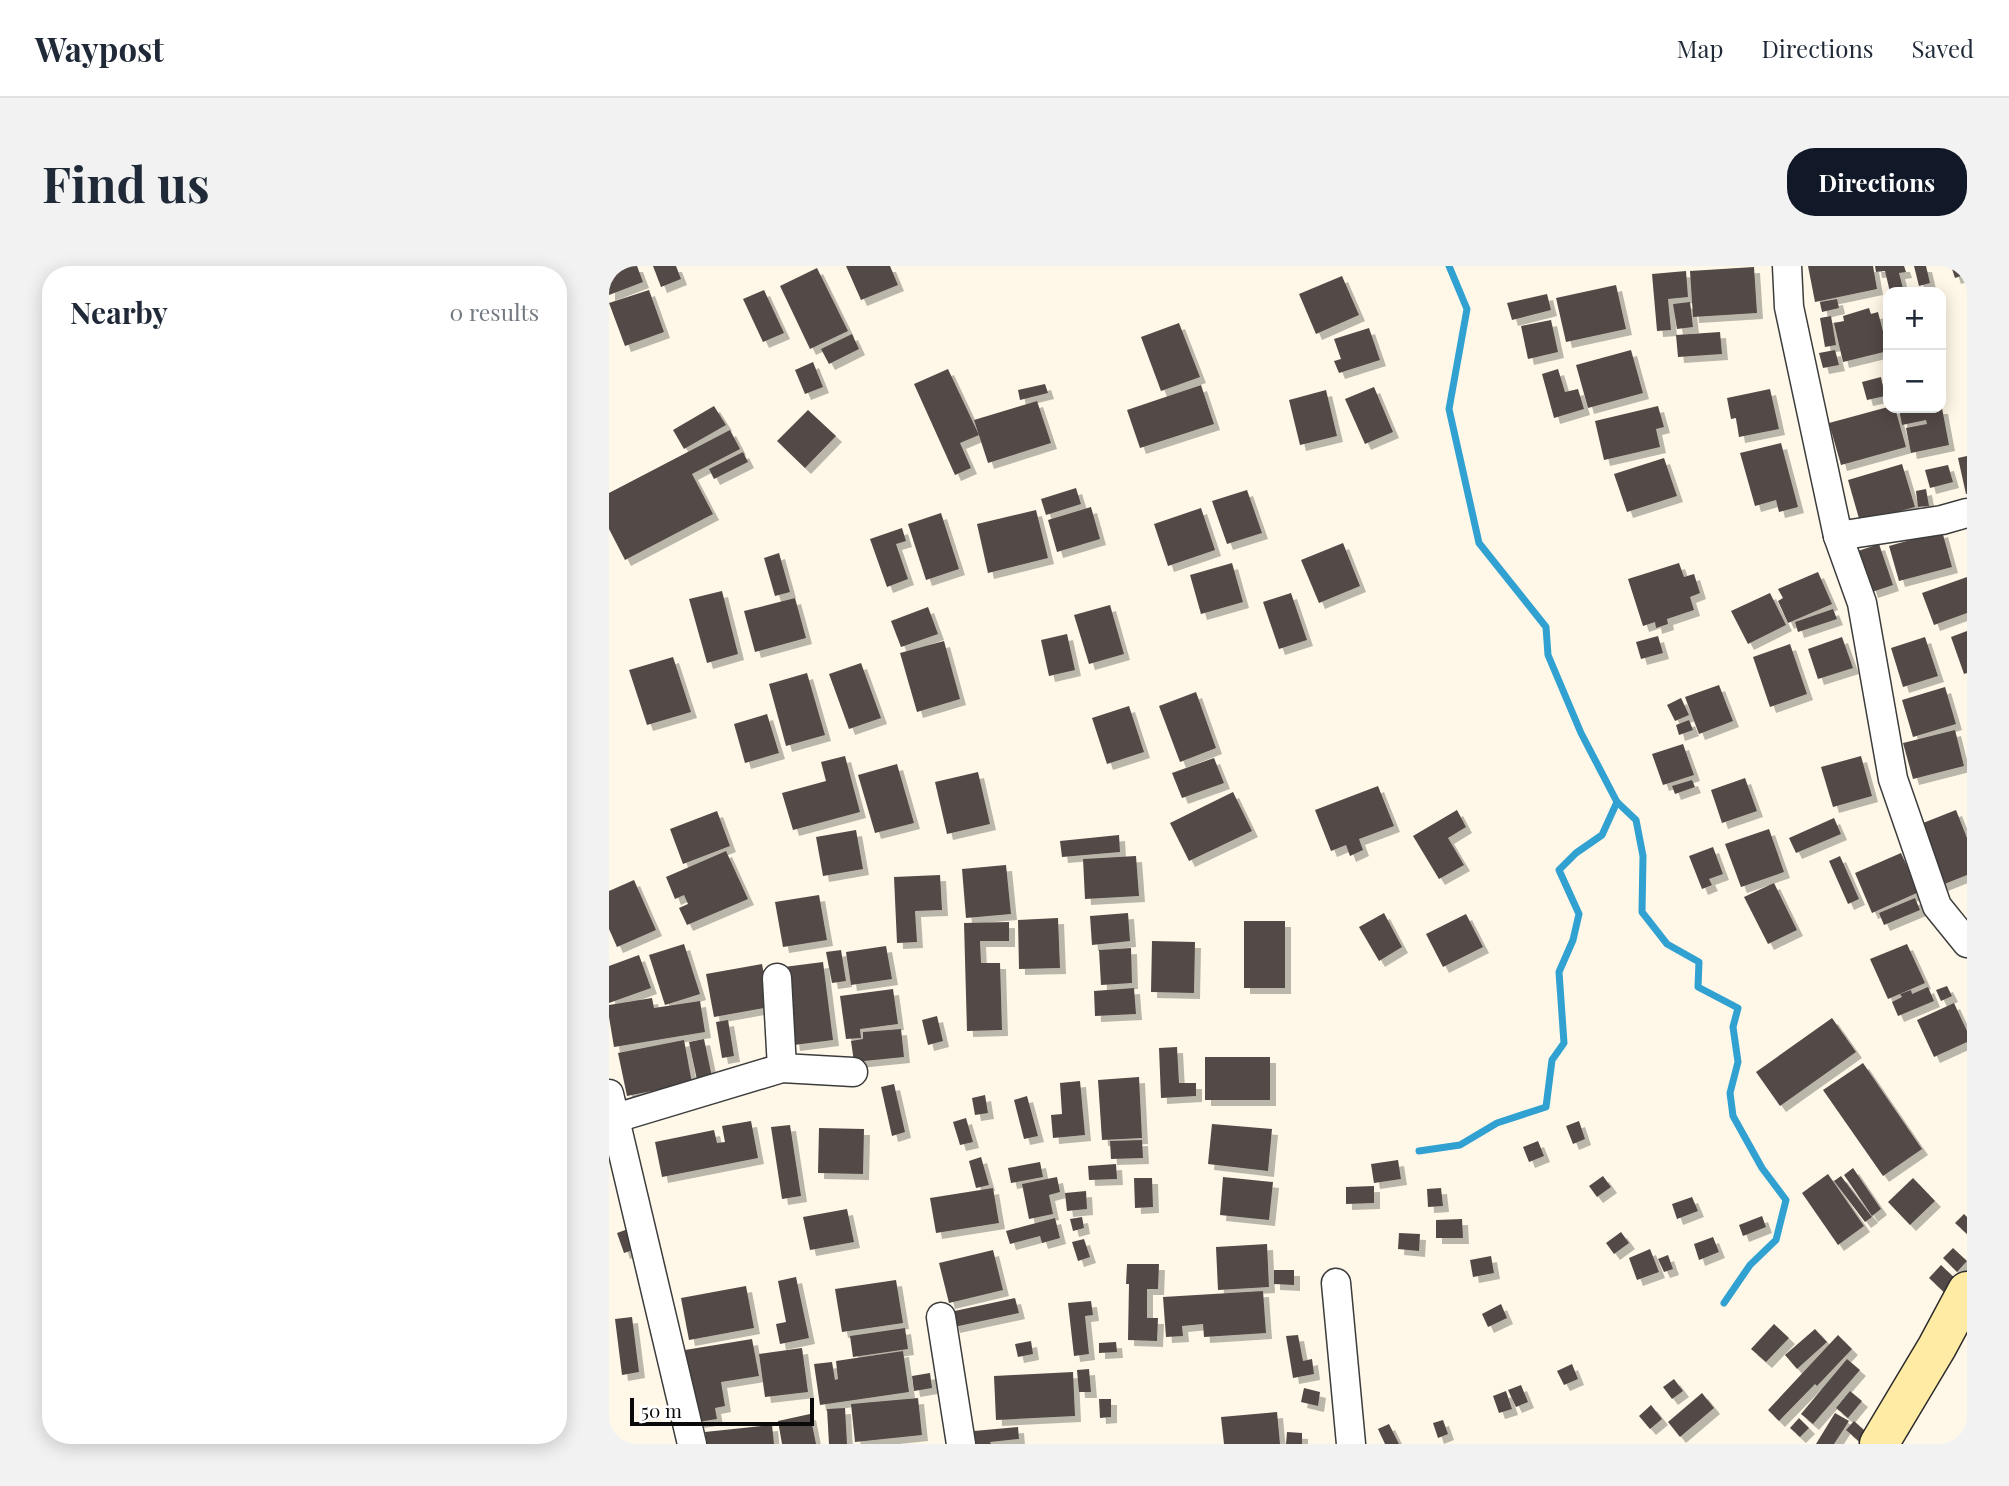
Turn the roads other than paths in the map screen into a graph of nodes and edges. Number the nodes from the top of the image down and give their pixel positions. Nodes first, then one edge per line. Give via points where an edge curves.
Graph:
1 (1787, 266) edge
2 (1967, 513) edge
3 (1838, 536) junction
4 (1967, 943) edge
5 (777, 978) dead end
6 (782, 1068) junction
7 (853, 1072) dead end
8 (611, 1111) edge
9 (1336, 1283) dead end
10 (1967, 1291) edge
11 (941, 1317) dead end
12 (692, 1444) edge
13 (961, 1444) edge
14 (1351, 1444) edge
15 (1879, 1444) edge

1 - 3 street via 1789,307
2 - 3 street
3 - 4 street via 1862,603 1893,779 1937,906
5 - 6 street
6 - 7 street
6 - 8 street
8 - 12 street
9 - 14 street
10 - 15 street
11 - 13 street

